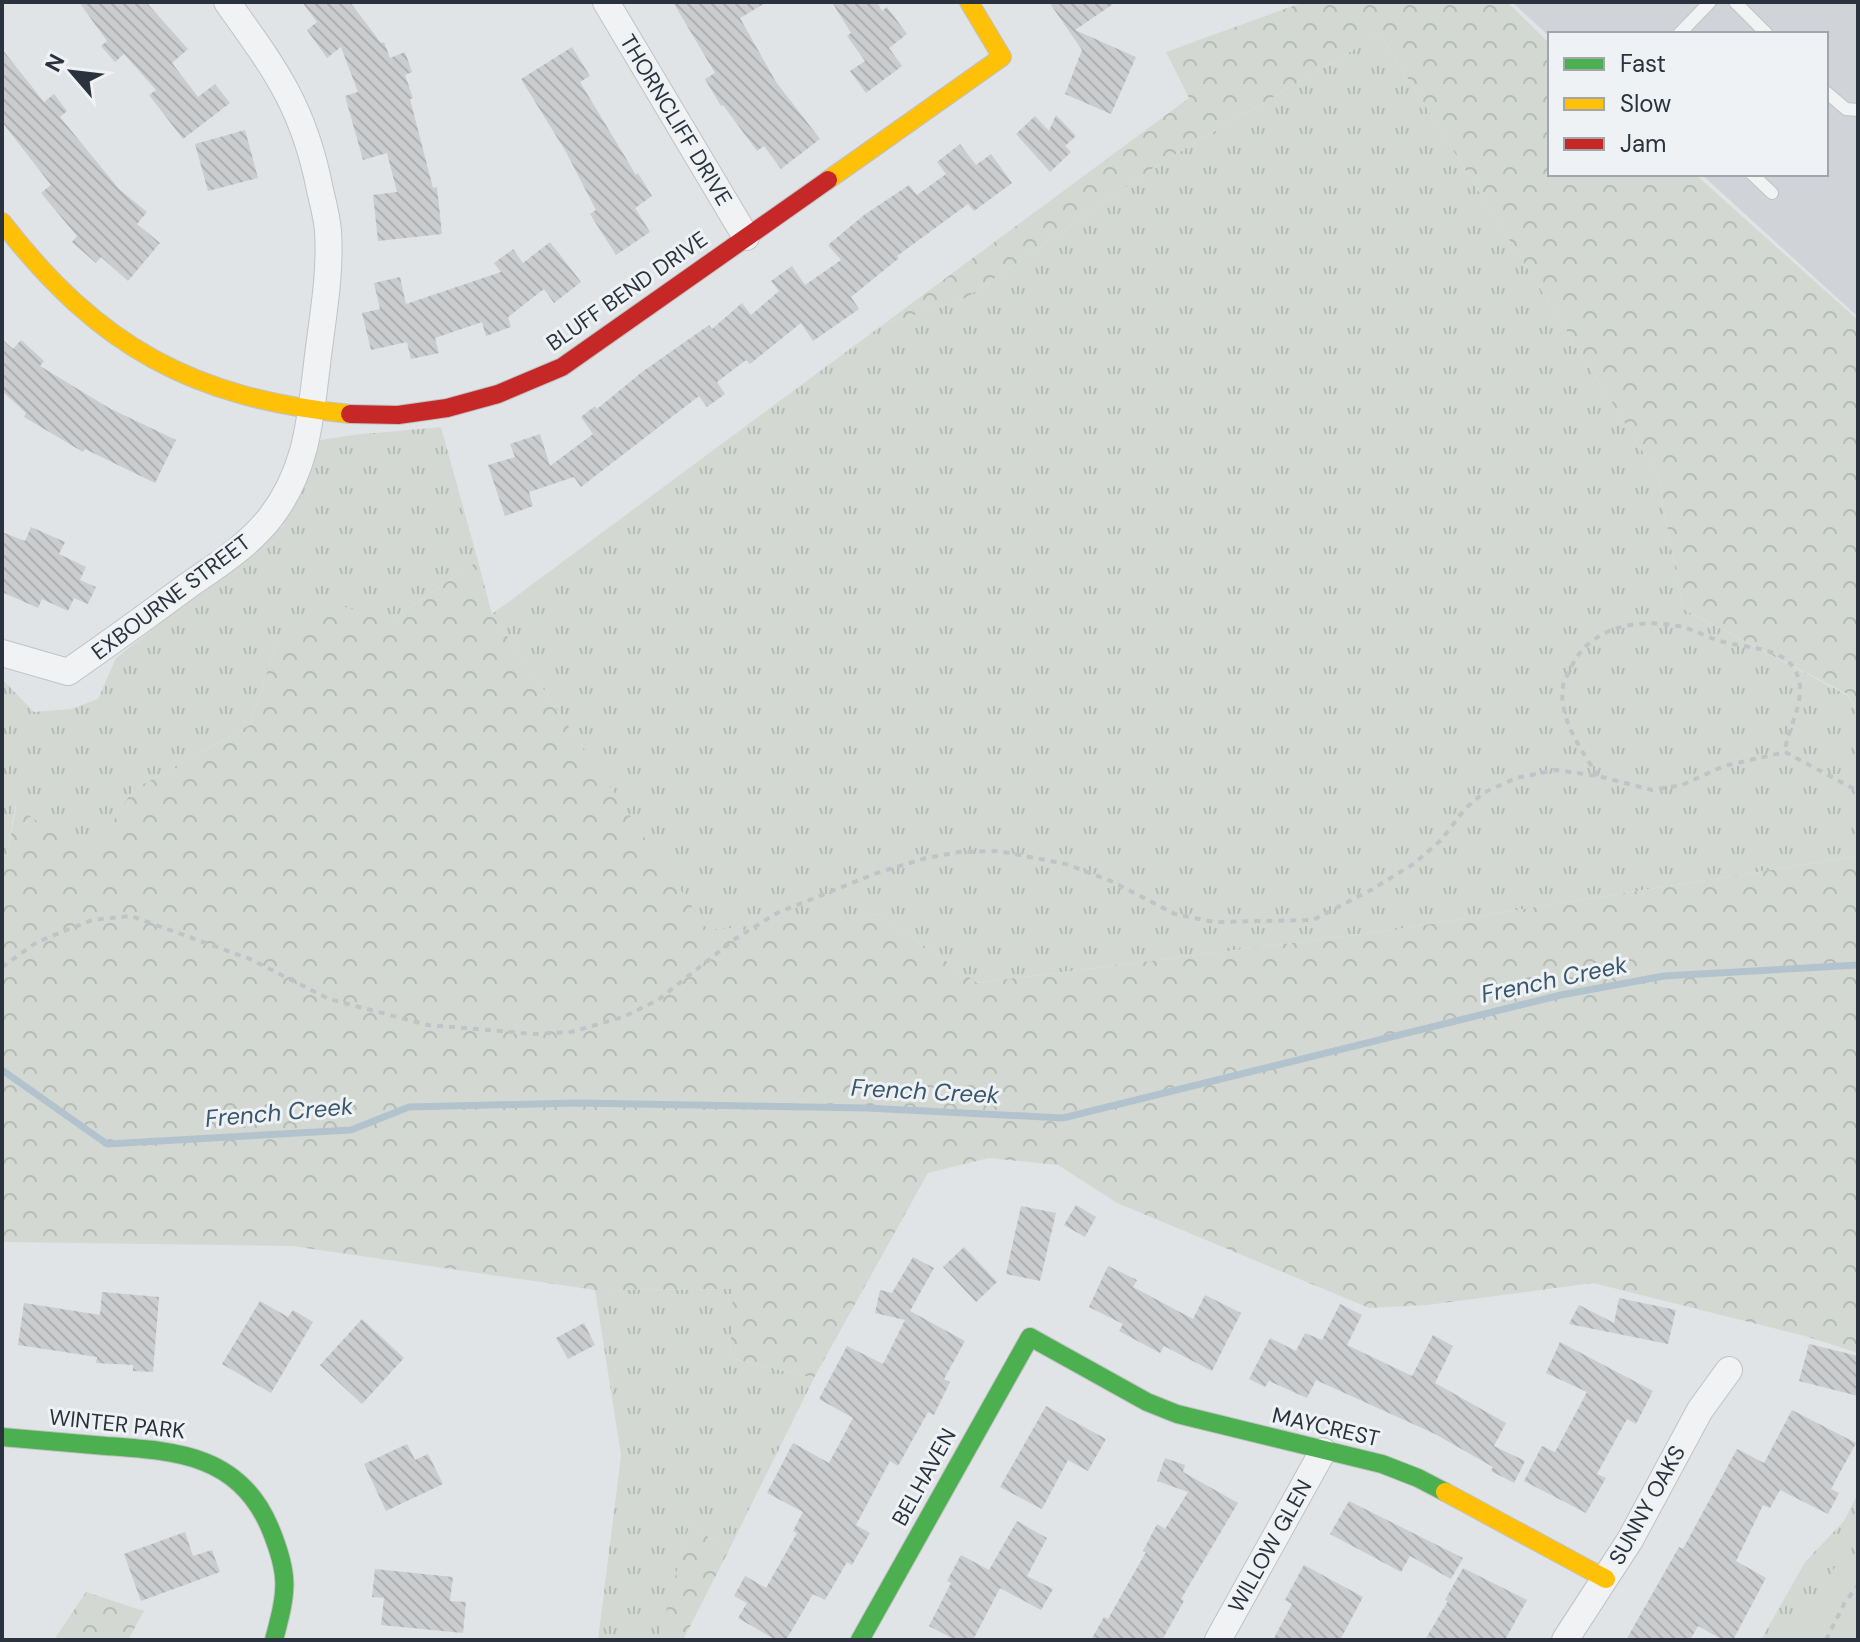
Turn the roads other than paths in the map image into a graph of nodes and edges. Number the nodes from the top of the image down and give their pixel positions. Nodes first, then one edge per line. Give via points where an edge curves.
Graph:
1 (227, 2) edge
2 (606, 2) edge
3 (969, 2) edge
4 (1710, 2) edge
5 (1735, 2) edge
6 (1681, 32) edge
7 (1765, 32) edge
8 (1828, 94) edge
9 (1858, 110) edge
10 (1754, 176) edge
11 (1772, 193) dead end
12 (2, 222) edge
13 (746, 237) junction
14 (312, 410) junction
15 (2, 653) edge
16 (1030, 1337) joint
17 (1729, 1370) dead end
18 (2, 1437) edge
19 (1323, 1451) junction
20 (1606, 1579) junction
21 (274, 1640) edge
22 (860, 1640) edge
23 (1218, 1640) edge
24 (1565, 1640) edge

1 - 14 street via 277,71 314,158 328,229 328,268
2 - 13 street, THORNCLIFF DRIVE
3 - 13 street, BLUFF BEND DRIVE via 1002,57
4 - 6 lane
5 - 7 lane
8 - 9 lane via 1846,109
10 - 11 lane
12 - 14 street, BLUFF BEND DRIVE via 62,295 132,348 212,387
13 - 14 street, BLUFF BEND DRIVE via 562,367 509,391 469,404 398,415
14 - 15 street, EXBOURNE STREET via 292,482 269,519 239,550 68,672
16 - 19 street, MAYCREST via 1177,1414
16 - 22 street, BELHAVEN
17 - 20 street, SUNNY OAKS via 1692,1422
18 - 21 street, WINTER PARK via 191,1455 225,1469 258,1503 285,1572 285,1598
19 - 20 street, MAYCREST via 1418,1478
19 - 23 street, WILLOW GLEN
20 - 24 street, SUNNY OAKS

